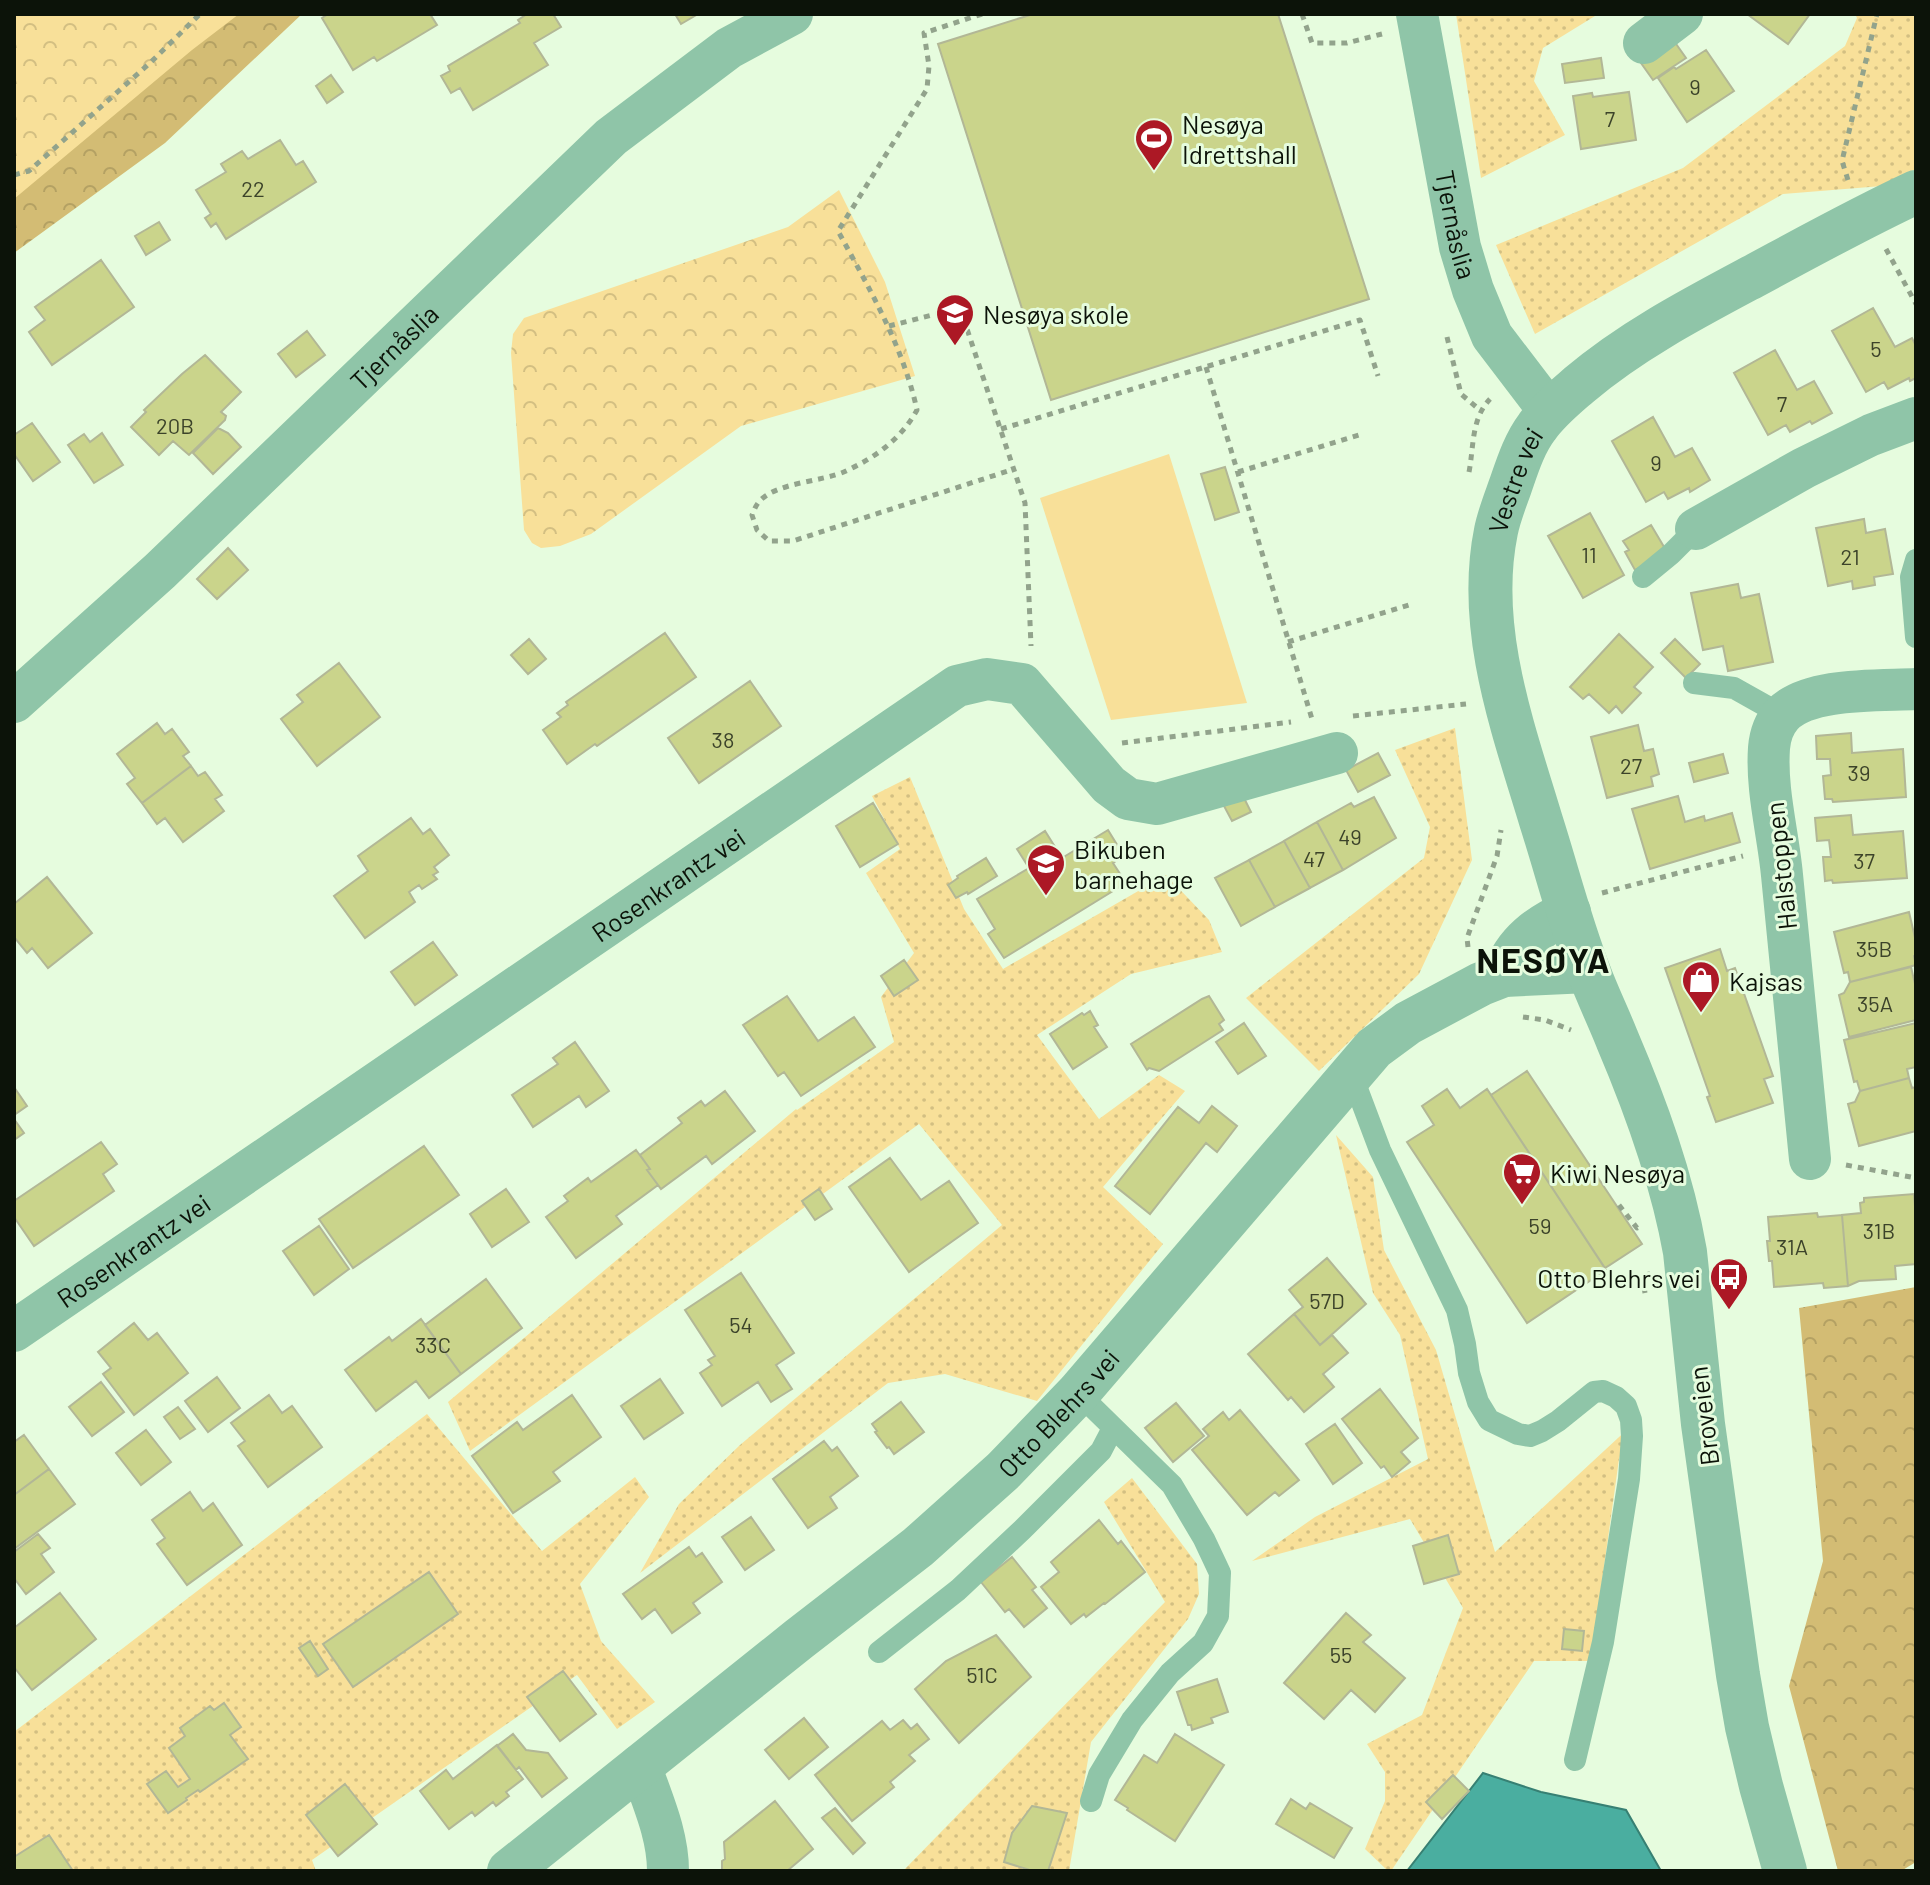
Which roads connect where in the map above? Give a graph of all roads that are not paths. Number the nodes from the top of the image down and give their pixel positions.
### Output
1 (792, 14) edge
2 (1682, 14) edge
3 (1402, 23) edge
4 (1644, 43) dead end
5 (1916, 192) edge
6 (1550, 412) junction
7 (1916, 418) edge
8 (1696, 529) joint
9 (1916, 560) edge
10 (1643, 577) dead end
11 (1916, 637) edge
12 (1694, 683) dead end
13 (1916, 689) edge
14 (14, 702) edge
15 (1782, 715) junction
16 (1340, 735) road end
17 (1569, 912) junction
18 (1588, 971) junction
19 (1504, 975) junction
20 (1351, 1073) junction
21 (1810, 1159) road end
22 (14, 1331) edge
23 (1078, 1393) junction
24 (1113, 1428) junction
25 (879, 1652) dead end
26 (1575, 1760) dead end
27 (640, 1765) junction
28 (1091, 1801) dead end
29 (509, 1871) edge
30 (668, 1871) edge
31 (1785, 1871) edge

1 - 14 street, Tjernåslia
2 - 4 street
3 - 6 street, Tjernåslia
5 - 6 street, Vestre vei
6 - 17 street, Vestre vei
7 - 8 street
8 - 10 lane
9 - 11 lane
12 - 15 lane
13 - 15 street
15 - 21 street, Halstoppen
16 - 22 street, Rosenkrantz vei
17 - 18 street, Vestre vei
17 - 19 street
18 - 19 street, Otto Blehrs vei
18 - 31 street, Broveien
19 - 20 street, Otto Blehrs vei
20 - 23 street, Otto Blehrs vei
20 - 26 lane
23 - 24 lane
23 - 27 street, Otto Blehrs vei
24 - 25 lane
24 - 28 lane
27 - 29 street, Otto Blehrs vei
27 - 30 street

